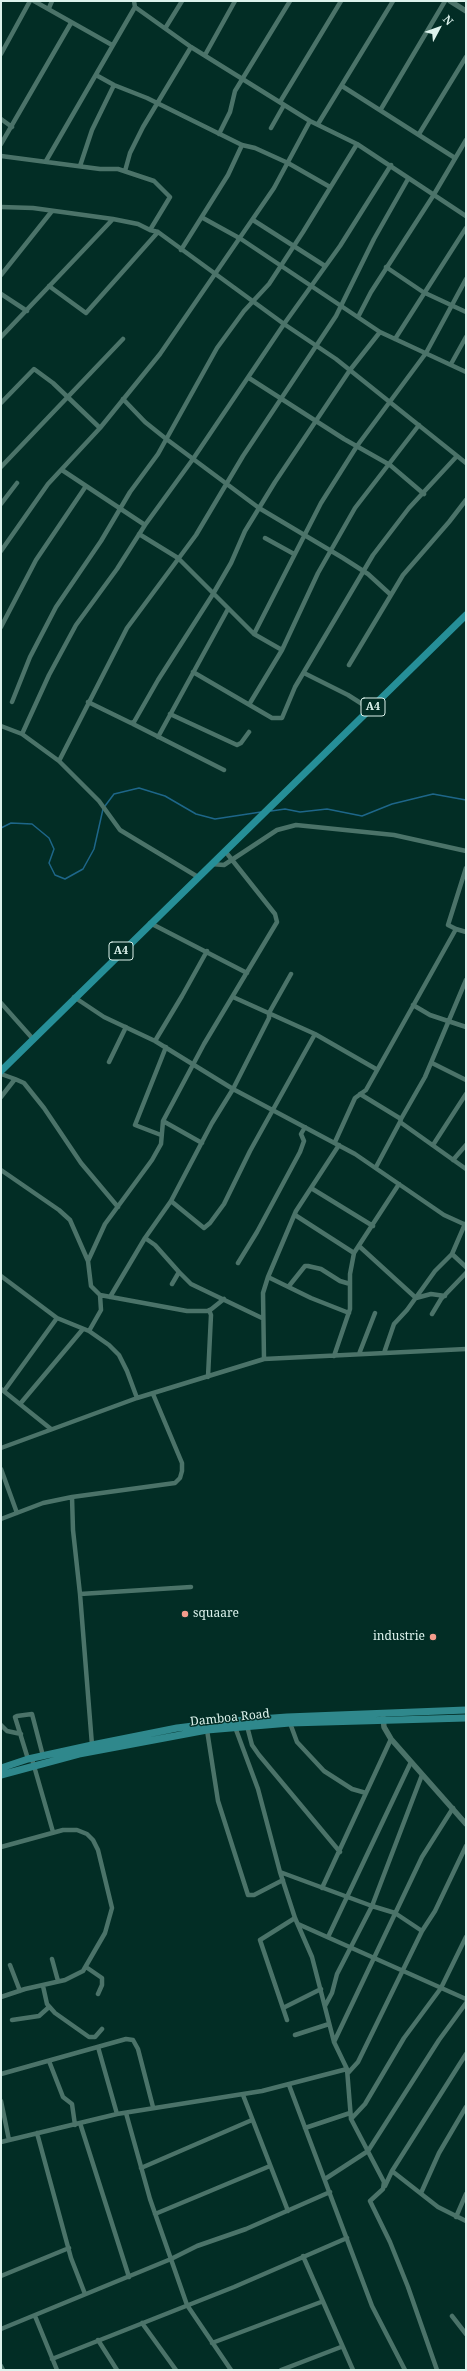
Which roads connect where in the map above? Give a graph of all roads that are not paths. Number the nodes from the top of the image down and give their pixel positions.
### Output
1 (30, 1) edge
2 (34, 1) edge
3 (52, 1) edge
4 (134, 1) edge
5 (182, 1) edge
6 (235, 1) edge
7 (290, 1) edge
8 (341, 1) edge
9 (393, 1) edge
10 (445, 1) edge
11 (450, 1) edge
12 (135, 6) junction
13 (49, 8) junction
14 (466, 11) edge
15 (71, 23) junction
16 (166, 27) junction
17 (112, 45) junction
18 (192, 47) junction
19 (1, 54) edge
20 (205, 55) junction
21 (466, 57) edge
22 (96, 75) junction
23 (243, 79) junction
24 (114, 85) junction
25 (342, 86) junction
26 (156, 103) junction
27 (282, 104) junction
28 (381, 109) junction
29 (1, 119) edge
30 (310, 121) junction
31 (318, 124) junction
32 (12, 127) junction
33 (271, 128) dead end
34 (219, 134) junction
35 (419, 134) junction
36 (466, 140) edge
37 (1, 144) edge
38 (357, 144) junction
39 (242, 145) junction
40 (1, 156) edge
41 (455, 158) junction
42 (46, 161) junction
43 (288, 163) junction
44 (80, 166) junction
45 (391, 166) junction
46 (125, 171) junction
47 (408, 179) junction
48 (330, 187) junction
49 (433, 196) junction
50 (1, 207) edge
51 (52, 211) junction
52 (466, 216) edge
53 (203, 218) junction
54 (113, 219) junction
55 (253, 220) junction
56 (466, 228) edge
57 (150, 230) junction
58 (158, 232) junction
59 (241, 239) junction
60 (294, 246) junction
61 (181, 250) junction
62 (280, 265) junction
63 (325, 266) junction
64 (386, 267) junction
65 (1, 274) edge
66 (215, 274) junction
67 (466, 279) edge
68 (49, 286) junction
69 (313, 286) junction
70 (423, 292) junction
71 (1, 294) edge
72 (254, 302) junction
73 (452, 305) junction
74 (341, 307) junction
75 (27, 311) junction
76 (466, 312) edge
77 (358, 317) junction
78 (284, 324) junction
79 (380, 332) junction
80 (1, 337) edge
81 (466, 337) edge
82 (123, 338) dead end
83 (395, 339) junction
84 (316, 345) junction
85 (426, 353) junction
86 (451, 364) junction
87 (350, 370) junction
88 (466, 372) edge
89 (249, 378) junction
90 (280, 397) junction
91 (69, 398) junction
92 (123, 398) junction
93 (390, 401) junction
94 (1, 403) edge
95 (316, 421) junction
96 (419, 425) junction
97 (100, 428) junction
98 (165, 438) junction
99 (357, 446) junction
100 (457, 456) junction
101 (193, 459) junction
102 (466, 463) edge
103 (390, 465) junction
104 (1, 467) edge
105 (62, 470) junction
106 (17, 483) dead end
107 (226, 483) junction
108 (86, 486) junction
109 (424, 494) junction
110 (466, 500) edge
111 (1, 504) edge
112 (259, 508) junction
113 (122, 509) junction
114 (145, 525) junction
115 (139, 534) junction
116 (304, 535) junction
117 (265, 538) dead end
118 (1, 551) edge
119 (330, 551) junction
120 (294, 554) junction
121 (178, 558) junction
122 (363, 571) junction
123 (213, 594) junction
124 (391, 595) junction
125 (228, 609) junction
126 (466, 615) edge
127 (1, 627) edge
128 (254, 634) junction
129 (282, 650) junction
130 (349, 665) dead end
131 (193, 672) junction
132 (304, 673) junction
133 (12, 702) dead end
134 (88, 702) junction
135 (250, 703) junction
136 (370, 710) junction
137 (170, 714) junction
138 (132, 724) junction
139 (1, 726) edge
140 (249, 732) dead end
141 (22, 734) junction
142 (158, 737) junction
143 (59, 761) junction
144 (224, 770) dead end
145 (225, 851) junction
146 (466, 851) edge
147 (232, 860) junction
148 (211, 864) junction
149 (466, 868) edge
150 (198, 877) junction
151 (150, 923) junction
152 (456, 929) junction
153 (466, 932) edge
154 (207, 951) junction
155 (247, 973) junction
156 (291, 974) dead end
157 (466, 980) edge
158 (74, 997) junction
159 (233, 997) junction
160 (1, 1003) edge
161 (413, 1005) junction
162 (270, 1013) junction
163 (449, 1021) junction
164 (126, 1027) junction
165 (466, 1027) edge
166 (316, 1034) junction
167 (33, 1039) junction
168 (155, 1041) junction
169 (166, 1047) junction
170 (109, 1062) dead end
171 (432, 1063) junction
172 (194, 1064) junction
173 (376, 1069) junction
174 (1, 1070) edge
175 (15, 1079) junction
176 (466, 1080) edge
177 (233, 1089) junction
178 (360, 1094) junction
179 (466, 1094) edge
180 (1, 1097) edge
181 (274, 1111) junction
182 (163, 1121) junction
183 (401, 1121) junction
184 (305, 1127) junction
185 (161, 1136) junction
186 (334, 1142) junction
187 (202, 1143) junction
188 (433, 1145) junction
189 (466, 1145) edge
190 (339, 1146) junction
191 (453, 1160) junction
192 (376, 1167) junction
193 (466, 1169) edge
194 (1, 1170) edge
195 (399, 1184) junction
196 (311, 1188) junction
197 (171, 1201) junction
198 (118, 1207) junction
199 (294, 1215) junction
200 (466, 1224) edge
201 (373, 1226) junction
202 (145, 1238) junction
203 (359, 1246) junction
204 (354, 1253) junction
205 (452, 1254) junction
206 (88, 1261) junction
207 (238, 1263) dead end
208 (466, 1267) edge
209 (179, 1272) junction
210 (466, 1273) edge
211 (1, 1276) edge
212 (268, 1277) junction
213 (172, 1284) dead end
214 (350, 1284) junction
215 (289, 1286) junction
216 (100, 1295) junction
217 (445, 1296) junction
218 (110, 1298) junction
219 (416, 1298) junction
220 (224, 1299) junction
221 (209, 1310) junction
222 (349, 1313) junction
223 (375, 1313) dead end
224 (432, 1314) dead end
225 (57, 1318) junction
226 (262, 1318) junction
227 (83, 1329) junction
228 (89, 1331) junction
229 (466, 1349) edge
230 (384, 1353) junction
231 (359, 1354) junction
232 (334, 1356) junction
233 (264, 1359) junction
234 (208, 1377) junction
235 (2, 1390) edge
236 (153, 1394) junction
237 (137, 1398) junction
238 (20, 1404) junction
239 (51, 1429) junction
240 (1, 1448) edge
241 (1, 1469) edge
242 (72, 1497) junction
243 (17, 1513) junction
244 (1, 1519) edge
245 (191, 1586) dead end
246 (80, 1594) junction
247 (466, 1710) edge
248 (444, 1715) junction
249 (383, 1717) junction
250 (466, 1718) edge
251 (290, 1723) junction
252 (1, 1725) edge
253 (247, 1726) junction
254 (235, 1727) junction
255 (207, 1730) junction
256 (21, 1734) junction
257 (391, 1740) junction
258 (92, 1745) junction
259 (44, 1756) junction
260 (31, 1761) junction
261 (412, 1762) junction
262 (1, 1768) edge
263 (1, 1775) edge
264 (422, 1775) junction
265 (366, 1793) junction
266 (453, 1808) junction
267 (466, 1824) edge
268 (53, 1832) junction
269 (466, 1846) edge
270 (1, 1847) edge
271 (340, 1852) junction
272 (280, 1872) junction
273 (283, 1880) junction
274 (322, 1888) junction
275 (348, 1896) junction
276 (372, 1906) junction
277 (395, 1913) junction
278 (295, 1918) junction
279 (298, 1924) junction
280 (422, 1931) junction
281 (328, 1937) junction
282 (466, 1937) edge
283 (350, 1947) junction
284 (52, 1959) dead end
285 (374, 1959) junction
286 (10, 1965) dead end
287 (86, 1967) junction
288 (401, 1970) junction
289 (58, 1981) junction
290 (43, 1986) junction
291 (441, 1988) junction
292 (321, 1989) junction
293 (20, 1991) junction
294 (98, 1994) dead end
295 (1, 1997) edge
296 (466, 1999) edge
297 (466, 2003) edge
298 (325, 2006) junction
299 (49, 2007) junction
300 (283, 2008) junction
301 (12, 2020) dead end
302 (287, 2020) dead end
303 (329, 2024) junction
304 (102, 2029) dead end
305 (295, 2035) dead end
306 (334, 2042) junction
307 (98, 2046) junction
308 (466, 2054) edge
309 (49, 2061) junction
310 (347, 2071) junction
311 (1, 2074) edge
312 (289, 2085) junction
313 (242, 2095) junction
314 (1, 2101) edge
315 (466, 2106) edge
316 (153, 2108) junction
317 (126, 2113) junction
318 (350, 2113) junction
319 (117, 2114) junction
320 (351, 2119) junction
321 (252, 2120) junction
322 (77, 2124) junction
323 (305, 2128) junction
324 (37, 2133) junction
325 (9, 2140) junction
326 (1, 2142) edge
327 (368, 2151) junction
328 (270, 2166) junction
329 (141, 2168) junction
330 (392, 2171) junction
331 (325, 2179) junction
332 (385, 2186) junction
333 (330, 2192) junction
334 (421, 2193) junction
335 (466, 2194) edge
336 (288, 2211) junction
337 (155, 2214) junction
338 (456, 2217) junction
339 (466, 2221) edge
340 (347, 2238) junction
341 (69, 2248) junction
342 (303, 2256) junction
343 (171, 2260) junction
344 (1, 2276) edge
345 (129, 2277) junction
346 (85, 2294) junction
347 (322, 2302) junction
348 (187, 2305) junction
349 (35, 2316) junction
350 (452, 2316) dead end
351 (142, 2323) junction
352 (1, 2329) edge
353 (466, 2334) edge
354 (98, 2340) junction
355 (212, 2343) junction
356 (341, 2347) junction
357 (52, 2359) junction
358 (1, 2366) edge
359 (3, 2370) edge
360 (57, 2370) edge
361 (117, 2370) edge
362 (176, 2370) edge
363 (231, 2370) edge
364 (281, 2370) edge
365 (353, 2370) edge
366 (404, 2370) edge
367 (437, 2370) edge

1 - 19 street
2 - 13 street
3 - 13 street
4 - 12 street
5 - 16 street
6 - 20 street
7 - 23 street
8 - 27 street
9 - 25 street
10 - 28 street
11 - 14 street
12 - 16 street
12 - 17 street
13 - 15 street
15 - 17 street
15 - 32 street
16 - 18 street
17 - 22 street
18 - 20 street
18 - 26 street
20 - 23 street
21 - 35 street
22 - 24 street
22 - 42 street
23 - 27 street
23 - 34 street
24 - 26 street
24 - 44 street
25 - 28 street
25 - 31 street
26 - 34 street
26 - 46 street
27 - 30 street
27 - 33 street
28 - 35 street
29 - 32 street
30 - 31 street
30 - 43 street
31 - 38 street
32 - 37 street
34 - 39 street
35 - 41 street
36 - 41 street
38 - 45 street
38 - 48 street
39 - 43 street
39 - 53 street
40 - 42 street
41 - 49 street
42 - 44 street
43 - 48 street
43 - 55 street
44 - 46 street
45 - 47 street
45 - 63 street
46 - 57 street
47 - 49 street
47 - 74 street
48 - 60 street
49 - 52 street
49 - 64 street
50 - 51 street
51 - 54 street
51 - 65 street
53 - 59 street
53 - 61 street
54 - 57 street
54 - 68 street
55 - 59 street
55 - 60 street
56 - 70 street
57 - 58 street
58 - 61 street
58 - 68 street
59 - 62 street
59 - 66 street
60 - 62 street
60 - 63 street
61 - 66 street
62 - 69 street
62 - 72 street
63 - 69 street
64 - 70 street
64 - 77 street
66 - 72 street
66 - 92 street
67 - 73 street
68 - 75 street
69 - 74 street
69 - 78 street
70 - 73 street
70 - 83 street
71 - 75 street
72 - 78 street
72 - 98 street
73 - 76 street
73 - 85 street
74 - 77 street
74 - 84 street
75 - 80 street
77 - 79 street
78 - 84 street
78 - 89 street
79 - 83 street
79 - 87 street
81 - 86 street
82 - 91 street
83 - 85 street
84 - 87 street
84 - 90 street
85 - 86 street
85 - 93 street
86 - 88 street
87 - 93 street
87 - 95 street
89 - 90 street
89 - 101 street
90 - 95 street
90 - 107 street
91 - 94 street
91 - 97 street
91 - 104 street
92 - 97 street
92 - 98 street
93 - 96 street
93 - 99 street
95 - 99 street
95 - 112 street
96 - 100 street
96 - 103 street
97 - 105 street
98 - 101 street
98 - 113 street
99 - 103 street
99 - 116 street
100 - 102 street
100 - 109 street
101 - 107 street
101 - 114 street
103 - 109 street
103 - 119 street
105 - 108 street
105 - 118 street
106 - 111 street
107 - 112 street
107 - 121 street
108 - 113 street
108 - 127 street
109 - 122 street
110 - 124 street
112 - 116 street
112 - 123 street
113 - 114 street
113 - 133 street
114 - 115 street
115 - 121 street
115 - 141 street
116 - 119 street
116 - 120 street
117 - 120 street
119 - 122 street
119 - 129 street
120 - 128 street
121 - 123 street
121 - 134 street
122 - 124 street
122 - 132 street
123 - 125 street
123 - 138 street
124 - 130 street
125 - 128 street
125 - 131 street
126 - 136 highway, A4
128 - 129 street
129 - 135 street
131 - 135 street
131 - 137 street
132 - 135 street
132 - 136 street
134 - 138 street
134 - 143 street
136 - 145 highway, A4
137 - 140 street
137 - 142 street
138 - 142 street
139 - 141 street
141 - 143 street
142 - 144 street
143 - 150 street
145 - 147 street
145 - 148 highway, A4
146 - 147 street
147 - 148 street
147 - 155 street
148 - 150 highway, A4
149 - 152 street
150 - 151 highway, A4
151 - 154 street
151 - 158 highway, A4
152 - 153 street
152 - 161 street
154 - 155 street
154 - 168 street
155 - 159 street
156 - 162 street
157 - 163 street
158 - 164 street
158 - 167 highway, A4
159 - 162 street
159 - 172 street
160 - 167 street
161 - 163 street
161 - 173 street
162 - 166 street
162 - 177 street
163 - 165 street
163 - 171 street
164 - 168 street
164 - 170 street
166 - 173 street
166 - 181 street
167 - 174 highway, A4
168 - 169 street
169 - 172 street
169 - 185 street
171 - 176 street
171 - 183 street
172 - 177 street
172 - 182 street
173 - 178 street
174 - 175 street
175 - 180 street
175 - 198 street
177 - 181 street
177 - 187 street
178 - 183 street
178 - 186 street
179 - 188 street
181 - 184 street
181 - 197 street
182 - 185 street
182 - 187 street
183 - 188 street
183 - 192 street
184 - 186 street
184 - 207 street
185 - 198 street
186 - 190 street
187 - 197 street
188 - 191 street
189 - 191 street
190 - 192 street
190 - 196 street
191 - 193 street
192 - 195 street
194 - 206 street
195 - 200 street
195 - 201 street
196 - 199 street
196 - 201 street
197 - 202 street
198 - 206 street
199 - 204 street
199 - 212 street
200 - 205 street
201 - 203 street
202 - 209 street
202 - 218 street
203 - 204 street
203 - 219 street
204 - 214 street
205 - 208 street
205 - 219 street
206 - 216 street
209 - 213 street
209 - 220 street
210 - 217 street
211 - 225 street
212 - 215 street
212 - 226 street
214 - 215 street
214 - 222 street
215 - 222 street
216 - 218 street
216 - 228 street
217 - 219 street
217 - 224 street
218 - 221 street
219 - 230 street
220 - 221 street
220 - 226 street
221 - 234 street
222 - 232 street
223 - 231 street
225 - 227 street
225 - 235 street
226 - 233 street
227 - 228 street
227 - 238 street
228 - 237 street
229 - 230 street
230 - 231 street
231 - 232 street
232 - 233 street
233 - 234 street
234 - 236 street
235 - 238 street
236 - 237 street
236 - 242 street
237 - 239 street
238 - 239 street
239 - 240 street
241 - 243 street
242 - 243 street
242 - 246 street
243 - 244 street
245 - 246 street
246 - 258 street
247 - 248 main road, Damboa Road
248 - 249 main road, Damboa Road
248 - 250 main road, Damboa Road
249 - 251 main road, Damboa Road
249 - 257 street
249 - 258 main road, Damboa Road
251 - 253 main road, Damboa Road
251 - 265 street
252 - 256 street
253 - 254 main road, Damboa Road
253 - 271 street
254 - 255 main road, Damboa Road
254 - 272 street
255 - 260 main road, Damboa Road
255 - 273 street
256 - 259 street
256 - 260 street
257 - 261 street
257 - 265 street
258 - 259 main road, Damboa Road
259 - 260 main road, Damboa Road
260 - 262 main road, Damboa Road
260 - 263 main road, Damboa Road
260 - 268 street
261 - 264 street
261 - 275 street
264 - 266 street
264 - 276 street
265 - 271 street
266 - 267 street
266 - 277 street
268 - 270 street
268 - 287 street
269 - 280 street
271 - 274 street
272 - 273 street
272 - 274 street
273 - 278 street
274 - 275 street
275 - 276 street
275 - 281 street
276 - 277 street
276 - 283 street
277 - 280 street
277 - 285 street
278 - 279 street
278 - 300 street
279 - 281 street
279 - 292 street
280 - 288 street
281 - 283 street
282 - 291 street
283 - 285 street
283 - 298 street
284 - 289 street
285 - 288 street
285 - 306 street
286 - 293 street
287 - 289 street
287 - 294 street
288 - 291 street
288 - 310 street
289 - 290 street
290 - 293 street
290 - 299 street
291 - 296 street
291 - 320 street
292 - 298 street
292 - 300 street
293 - 295 street
297 - 327 street
298 - 303 street
299 - 301 street
299 - 304 street
300 - 302 street
303 - 305 street
303 - 306 street
306 - 310 street
307 - 309 street
307 - 316 street
307 - 319 street
308 - 330 street
309 - 311 street
309 - 322 street
310 - 312 street
310 - 318 street
312 - 313 street
312 - 323 street
313 - 316 street
313 - 321 street
314 - 325 street
315 - 334 street
316 - 317 street
317 - 319 street
317 - 329 street
318 - 320 street
318 - 323 street
319 - 322 street
320 - 327 street
321 - 328 street
321 - 329 street
322 - 324 street
322 - 345 street
323 - 331 street
324 - 325 street
324 - 341 street
325 - 326 street
327 - 331 street
327 - 332 street
328 - 336 street
328 - 337 street
329 - 337 street
330 - 332 street
330 - 334 street
331 - 333 street
332 - 367 street
333 - 336 street
333 - 340 street
334 - 338 street
335 - 338 street
336 - 343 street
337 - 343 street
338 - 339 street
340 - 342 street
340 - 366 street
341 - 344 street
341 - 346 street
342 - 347 street
342 - 348 street
343 - 345 street
343 - 348 street
345 - 346 street
346 - 349 street
347 - 355 street
347 - 356 street
348 - 351 street
348 - 355 street
349 - 352 street
349 - 357 street
350 - 353 street
351 - 354 street
351 - 362 street
354 - 357 street
354 - 361 street
355 - 363 street
356 - 364 street
356 - 365 street
357 - 360 street
358 - 359 street

